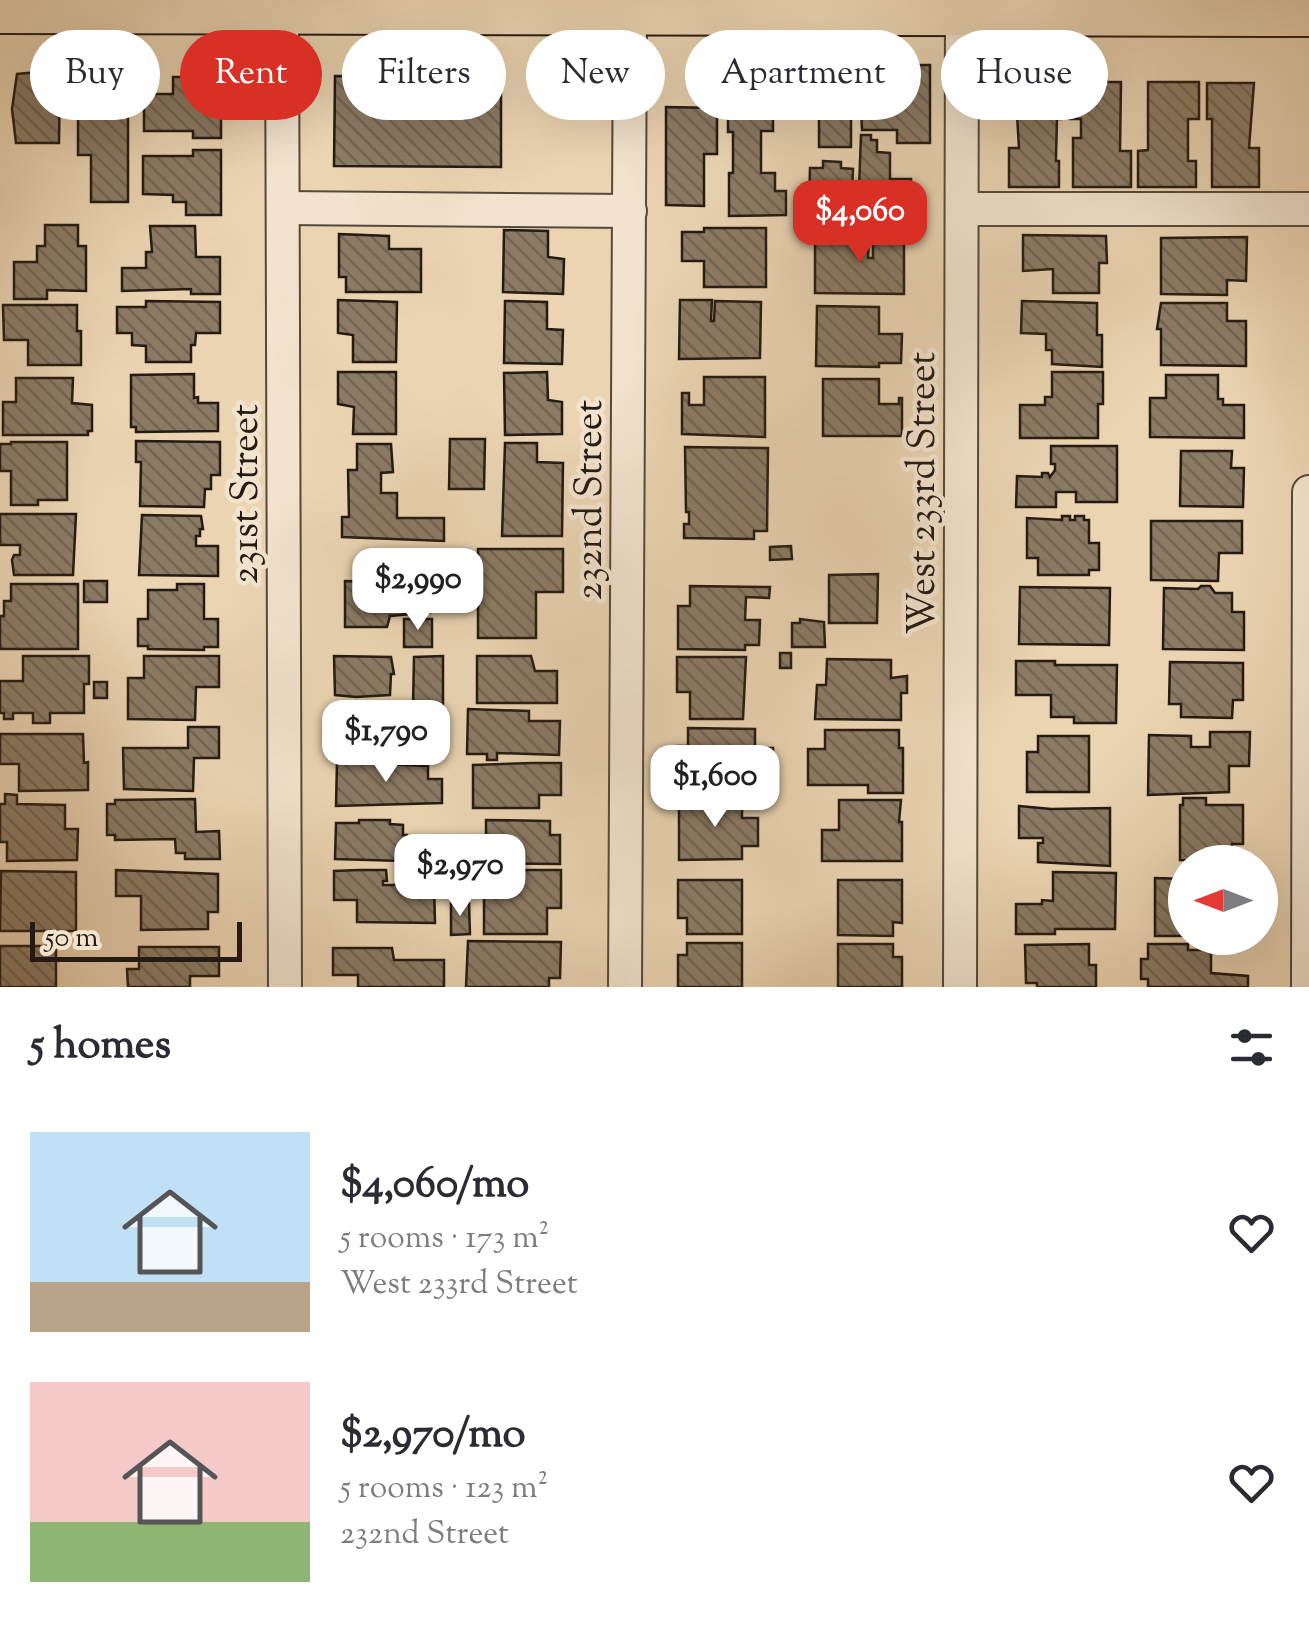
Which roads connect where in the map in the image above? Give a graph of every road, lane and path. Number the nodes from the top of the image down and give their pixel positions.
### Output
1 (282, 6) edge
2 (962, 7) edge
3 (1285, 10) edge
4 (0, 12) edge
5 (630, 14) junction
6 (282, 208) junction
7 (962, 209) junction
8 (1309, 209) edge
9 (630, 211) junction
10 (1309, 492) edge
11 (285, 987) edge
12 (625, 987) edge
13 (960, 987) edge
14 (1308, 987) edge

1 - 4 main road
1 - 5 main road
1 - 6 street, 231st Street
2 - 3 main road
2 - 5 main road
2 - 7 street, West 233rd Street
5 - 9 street, 232nd Street
6 - 9 street
6 - 11 street, 231st Street
7 - 8 street
7 - 13 street, West 233rd Street
9 - 12 street, 232nd Street
10 - 14 street

